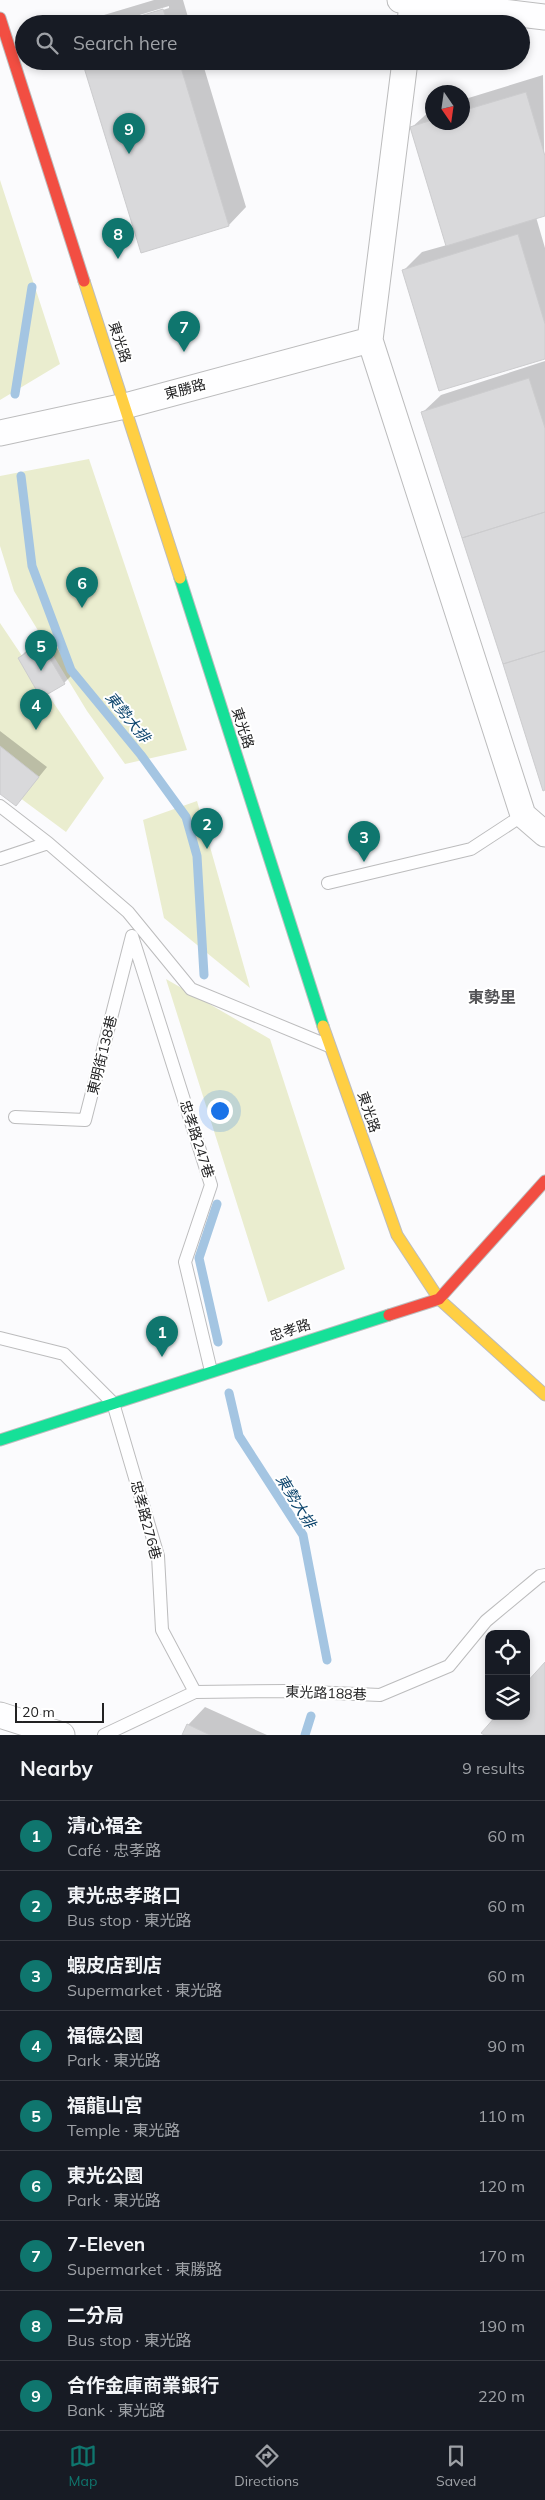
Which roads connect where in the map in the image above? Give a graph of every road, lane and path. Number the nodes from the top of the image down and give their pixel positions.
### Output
1 (407, 8) edge
2 (544, 12) edge
3 (0, 18) edge
4 (15, 65) edge
5 (17, 70) edge
6 (404, 70) edge
7 (370, 340) junction
8 (125, 406) junction
9 (0, 433) edge
10 (0, 806) edge
11 (523, 815) junction
12 (545, 834) edge
13 (48, 843) junction
14 (0, 859) edge
15 (328, 883) dead end
16 (136, 922) junction
17 (132, 936) junction
18 (330, 1046) junction
19 (15, 1117) dead end
20 (545, 1181) edge
21 (439, 1299) junction
22 (0, 1338) edge
23 (211, 1371) junction
24 (545, 1395) edge
25 (113, 1403) junction
26 (0, 1440) edge
27 (545, 1574) edge
28 (195, 1692) junction
29 (0, 1715) edge
30 (62, 1735) edge
31 (104, 1735) edge

1 - 2 street
3 - 4 street, 東光路
5 - 8 street, 東光路
6 - 7 street
7 - 8 street, 東勝路
7 - 11 street
8 - 9 street, 東勝路
8 - 18 street, 東光路
10 - 13 lane
11 - 12 street
11 - 15 lane
13 - 14 lane
13 - 16 lane
16 - 17 lane, 東明街138巷
16 - 18 lane
17 - 19 lane, 東明街138巷
17 - 23 lane, 忠孝路247巷
18 - 21 street, 東光路
20 - 21 street
21 - 23 street, 忠孝路
21 - 24 street, 東光路
22 - 25 lane
23 - 25 street, 忠孝路
25 - 26 street, 忠孝路
25 - 28 lane, 忠孝路276巷
27 - 28 lane, 東光路188巷
28 - 31 lane, 東光路188巷
29 - 30 street

